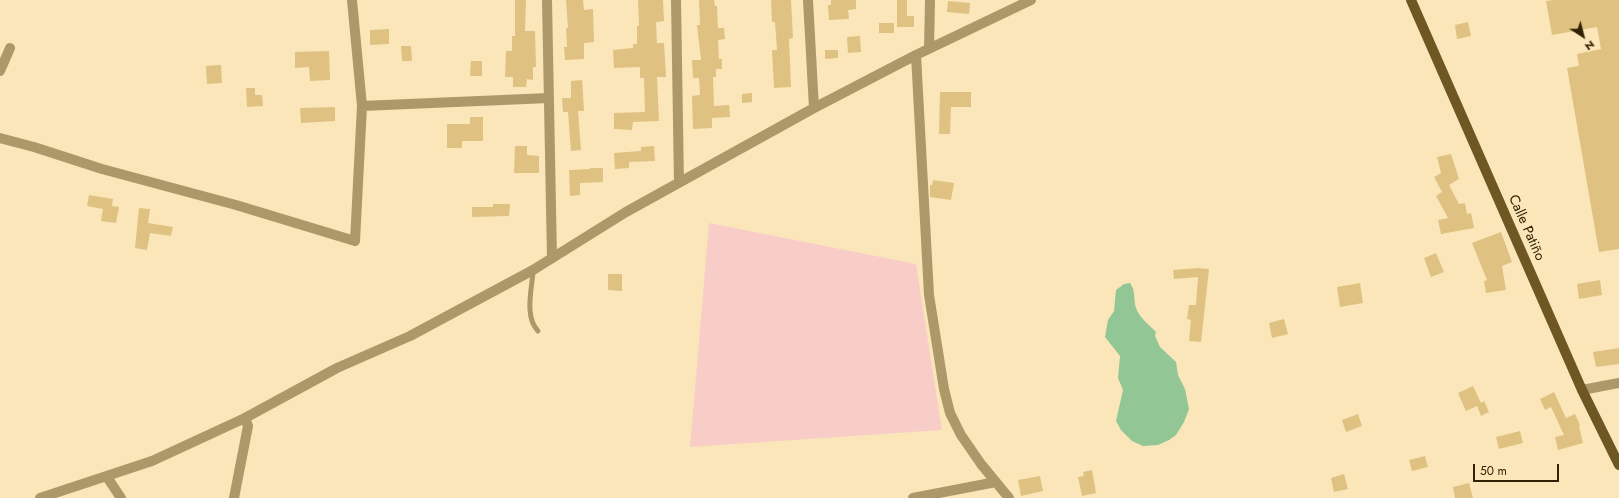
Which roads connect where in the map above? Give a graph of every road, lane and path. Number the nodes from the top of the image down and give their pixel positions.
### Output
1 (352, 0) edge
2 (547, 0) edge
3 (676, 0) edge
4 (808, 0) edge
5 (930, 0) edge
6 (1031, 0) edge
7 (1411, 0) edge
8 (10, 48) dead end
9 (929, 48) junction
10 (916, 55) junction
11 (0, 71) edge
12 (549, 98) junction
13 (362, 106) junction
14 (814, 108) junction
15 (0, 138) edge
16 (679, 183) junction
17 (552, 258) junction
18 (533, 270) junction
19 (538, 331) dead end
20 (1619, 383) edge
21 (1582, 390) junction
22 (245, 418) junction
23 (1619, 465) edge
24 (107, 477) junction
25 (996, 482) junction
26 (40, 498) edge
27 (121, 498) edge
28 (234, 498) edge
29 (913, 498) edge
30 (1009, 498) edge

1 - 13 street
2 - 12 street
3 - 16 street
4 - 14 street
5 - 9 street
6 - 9 street
7 - 21 main road, Calle Patiño
8 - 11 street
9 - 10 street
10 - 14 street
10 - 25 street
12 - 13 street
12 - 17 street
13 - 15 street
14 - 16 street
16 - 17 street
17 - 18 street
18 - 19 lane
18 - 22 street
20 - 21 street
21 - 23 main road, Calle Patiño
22 - 24 street
22 - 28 street
24 - 26 street
24 - 27 street
25 - 29 street
25 - 30 street

